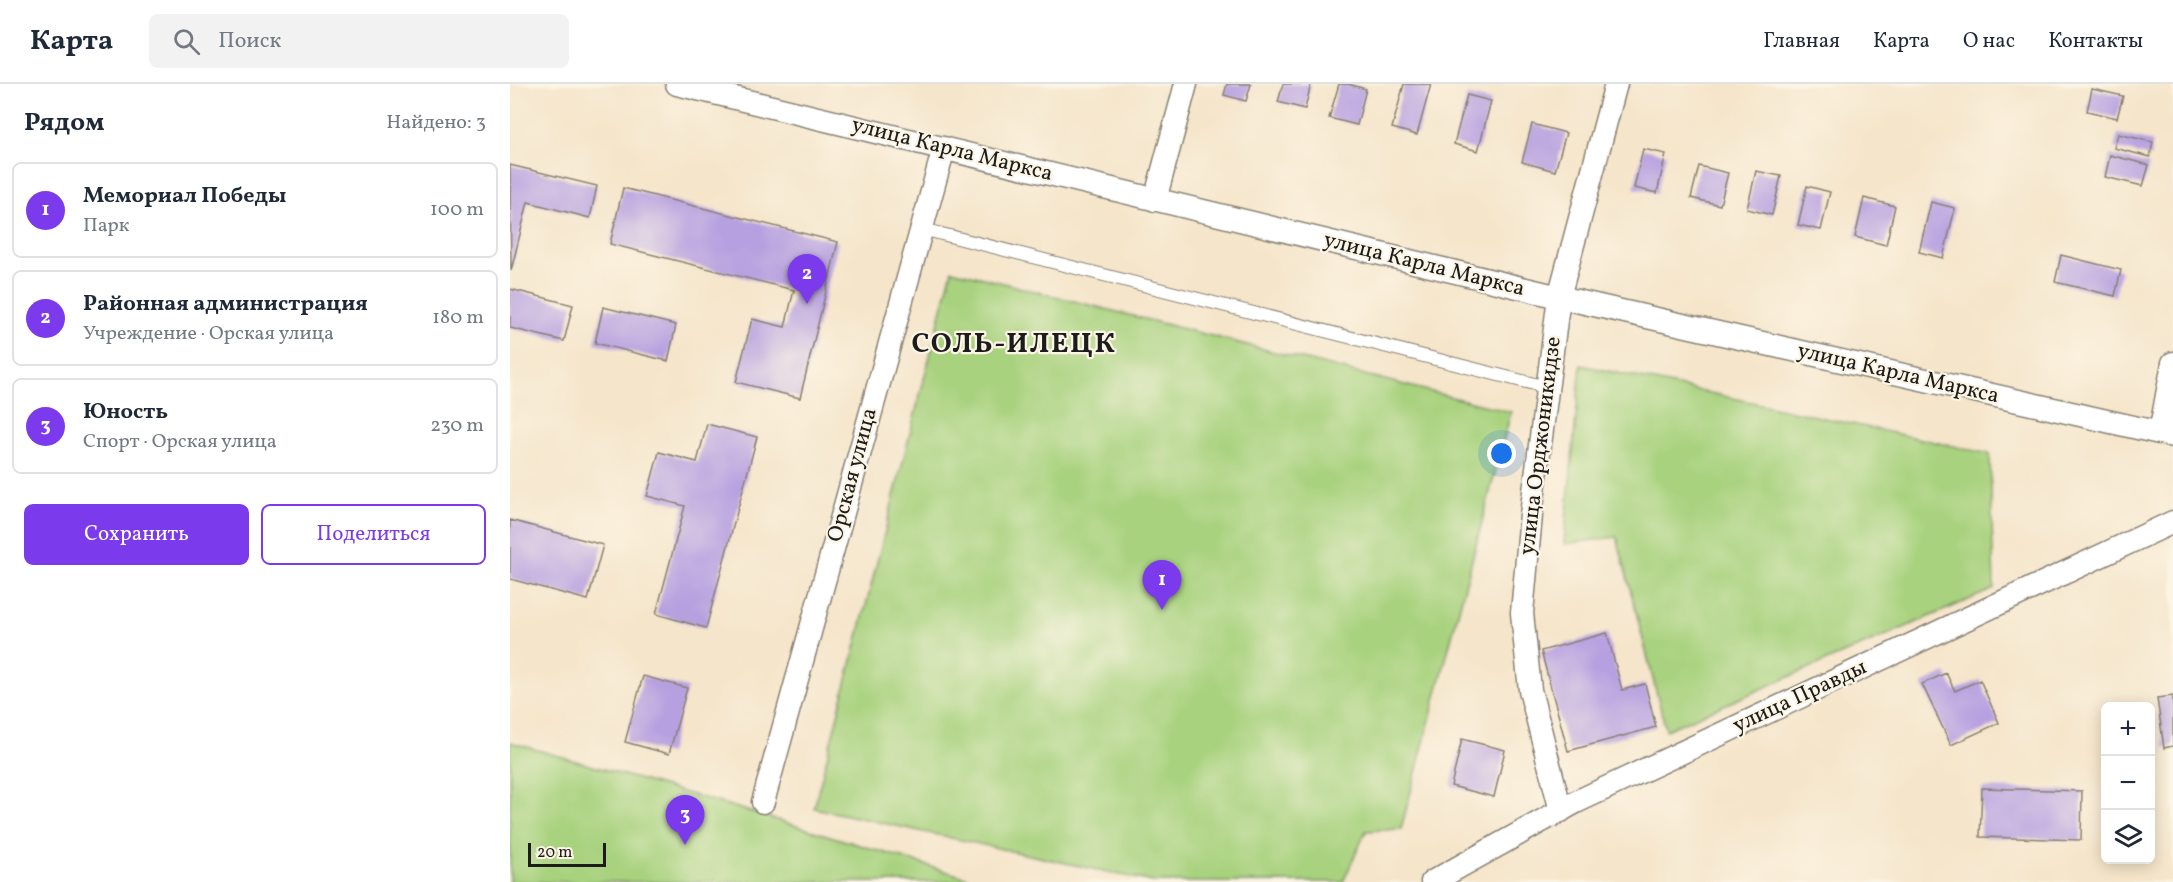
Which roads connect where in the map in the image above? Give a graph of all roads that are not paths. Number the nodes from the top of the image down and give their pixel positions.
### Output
1 (677, 84) edge
2 (1186, 84) edge
3 (1616, 84) edge
4 (756, 93) edge
5 (944, 148) junction
6 (1155, 200) junction
7 (922, 229) junction
8 (1559, 297) junction
9 (2173, 363) edge
10 (1546, 387) junction
11 (2167, 434) edge
12 (2173, 522) edge
13 (763, 802) dead end
14 (1562, 811) junction
15 (1432, 882) edge

1 - 4 street, улица Карла Маркса
2 - 6 street
3 - 8 street, улица Орджоникидзе
4 - 5 street, улица Карла Маркса
5 - 6 street, улица Карла Маркса
5 - 7 street, Орская улица
6 - 8 street, улица Карла Маркса
7 - 10 lane
7 - 13 street, Орская улица
8 - 10 street, улица Орджоникидзе
8 - 11 street, улица Карла Маркса
9 - 11 street
10 - 14 street, улица Орджоникидзе
12 - 14 street, улица Правды
14 - 15 street, улица Правды

